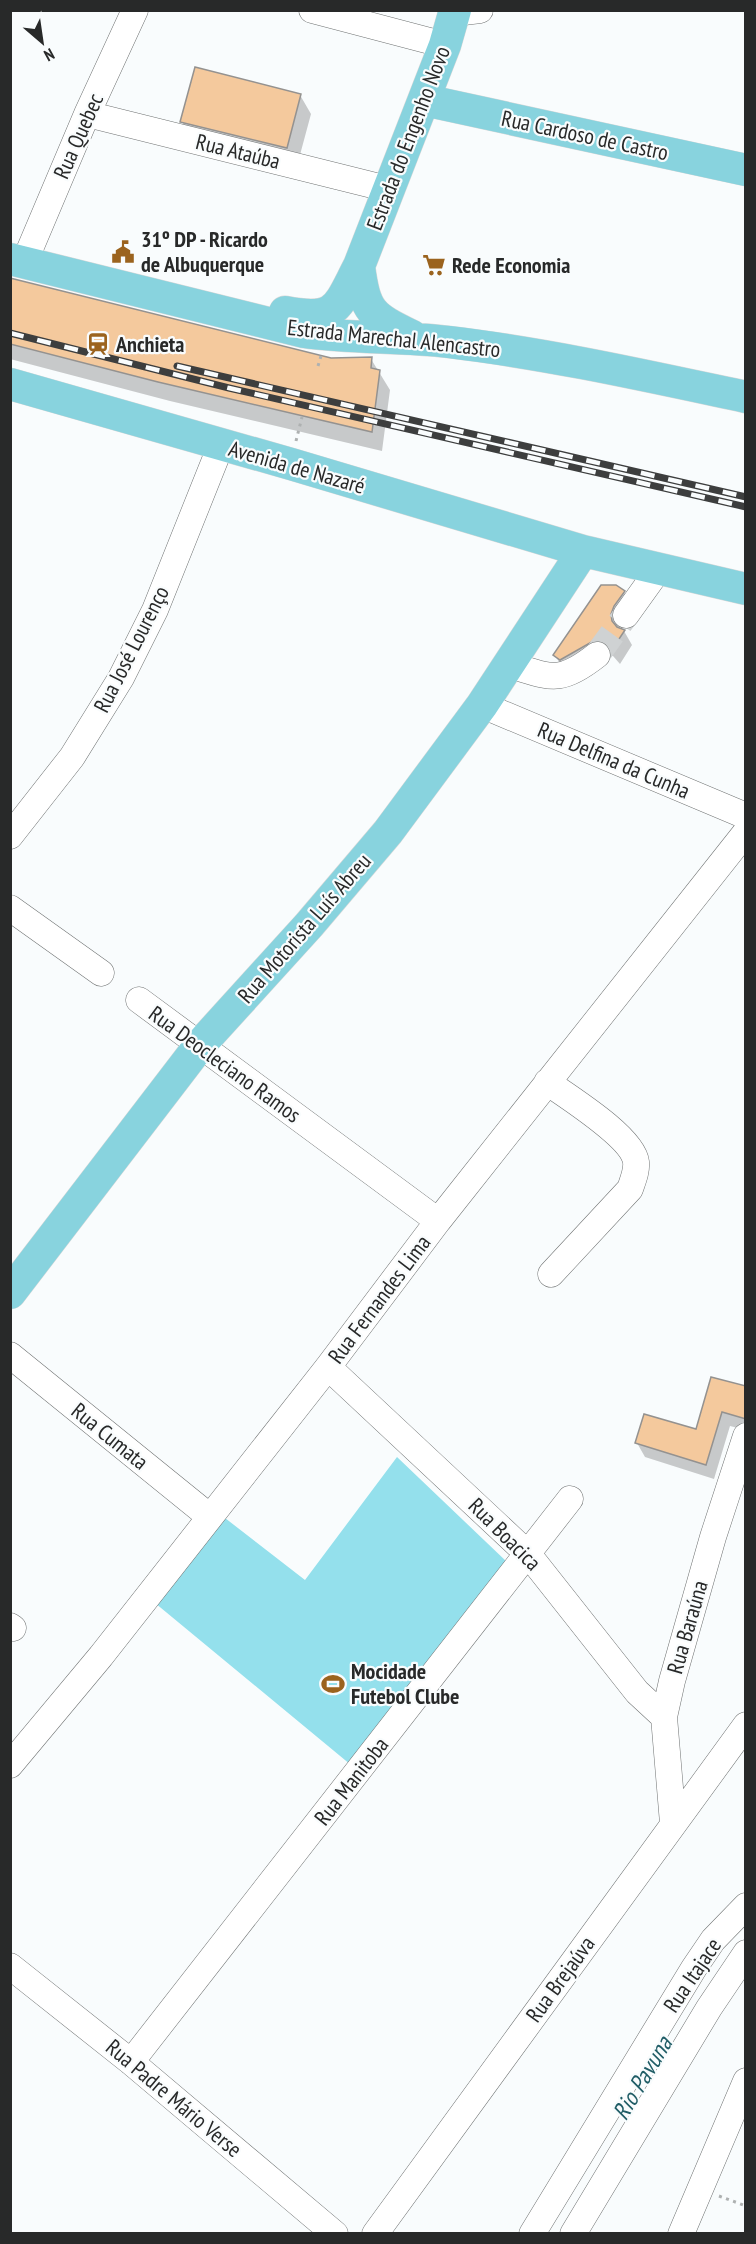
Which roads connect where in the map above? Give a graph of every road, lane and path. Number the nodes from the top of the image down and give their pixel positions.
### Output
1 (135, 10) edge
2 (312, 10) edge
3 (464, 11) edge
4 (445, 45) junction
5 (424, 100) junction
6 (87, 114) junction
7 (746, 170) edge
8 (388, 189) junction
9 (19, 254) edge
10 (359, 266) junction
11 (417, 338) junction
12 (10, 384) edge
13 (746, 397) edge
14 (302, 417) dead end
15 (221, 445) junction
16 (294, 452) dead end
17 (583, 551) junction
18 (659, 569) junction
19 (746, 589) edge
20 (626, 615) tunnel mouth
21 (597, 655) tunnel mouth
22 (509, 665) junction
23 (482, 705) junction
24 (746, 816) edge
25 (746, 832) edge
26 (10, 836) edge
27 (10, 908) edge
28 (101, 973) dead end
29 (139, 1000) dead end
30 (200, 1045) junction
31 (547, 1082) junction
32 (438, 1221) junction
33 (551, 1274) dead end
34 (10, 1293) edge
35 (10, 1355) edge
36 (328, 1367) junction
37 (746, 1436) edge
38 (570, 1499) dead end
39 (210, 1517) junction
40 (528, 1554) junction
41 (664, 1717) junction
42 (746, 1725) edge
43 (10, 1765) edge
44 (674, 1823) junction
45 (746, 1906) edge
46 (746, 1953) edge
47 (10, 1966) edge
48 (131, 2062) junction
49 (746, 2081) edge
50 (701, 2188) junction
51 (746, 2206) edge
52 (335, 2234) edge
53 (375, 2234) edge
54 (532, 2234) edge
55 (573, 2234) edge
56 (681, 2234) edge

1 - 6 street, Rua Quebec
2 - 4 street
3 - 4 main road, Estrada do Engenho Novo
4 - 5 main road, Estrada do Engenho Novo
5 - 7 main road, Rua Cardoso de Castro
5 - 8 main road, Estrada do Engenho Novo
6 - 8 street, Rua Ataúba
6 - 9 street, Rua Quebec
8 - 10 main road, Estrada do Engenho Novo
9 - 10 main road, Estrada Marechal Alencastro
9 - 11 main road, Estrada Marechal Alencastro
10 - 11 main road
11 - 13 main road, Estrada Marechal Alencastro
12 - 15 main road, Avenida de Nazaré
14 - 16 path
15 - 17 main road, Avenida de Nazaré
15 - 26 street, Rua José Lourenço
17 - 18 main road, Avenida de Nazaré
17 - 22 main road, Rua Motorista Luís Abreu
18 - 19 main road, Avenida de Nazaré
18 - 20 street
21 - 22 street
22 - 23 main road, Rua Motorista Luís Abreu
23 - 24 street, Rua Delfina da Cunha
23 - 30 main road, Rua Motorista Luís Abreu
25 - 31 street, Rua Fernandes Lima
27 - 28 street
29 - 30 street, Rua Deocleciano Ramos
30 - 32 street, Rua Deocleciano Ramos
30 - 34 main road, Rua Motorista Luís Abreu
31 - 32 street, Rua Fernandes Lima
31 - 33 street
32 - 36 street, Rua Fernandes Lima
35 - 39 street, Rua Cumata
36 - 39 street, Rua Fernandes Lima
36 - 40 street, Rua Boacica
37 - 41 street, Rua Baraúna
38 - 40 street, Rua Manitoba
39 - 43 street, Rua Fernandes Lima
40 - 41 street, Rua Boacica
40 - 48 street, Rua Manitoba
41 - 44 street, Rua Baraúna
42 - 44 street, Rua Brejaúva
44 - 53 street, Rua Brejaúva
45 - 54 street, Rua Itajace
46 - 55 street, Rua Itajace
47 - 48 street, Rua Padre Mário Verse
48 - 52 street, Rua Padre Mário Verse
49 - 50 street
50 - 51 path
50 - 56 street

